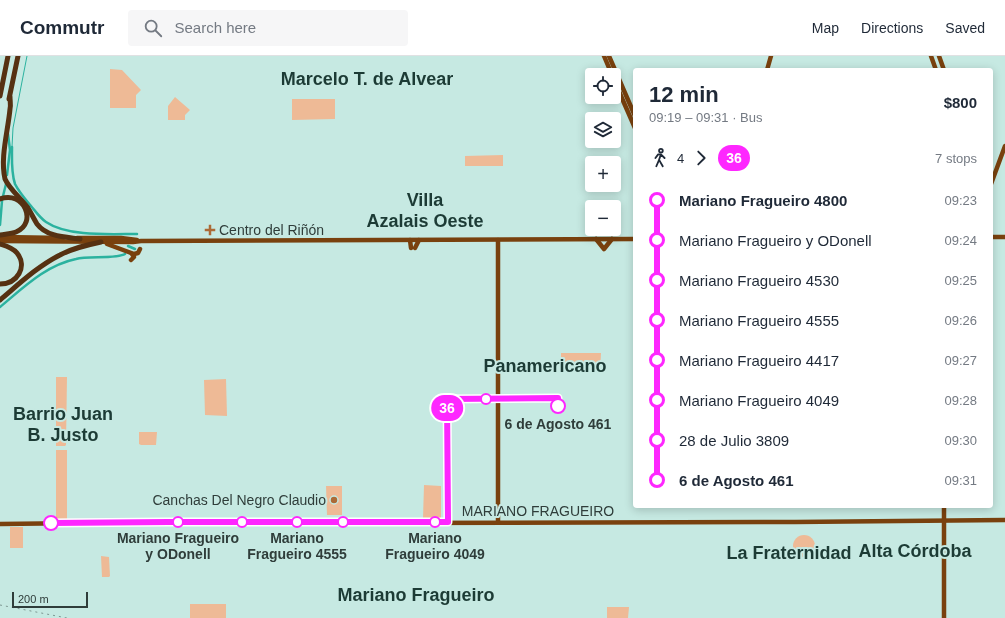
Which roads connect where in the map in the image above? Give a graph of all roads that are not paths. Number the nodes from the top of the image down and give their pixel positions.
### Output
1 (8, 56) edge
2 (18, 56) edge
3 (604, 56) edge
4 (609, 56) edge
5 (771, 56) edge
6 (931, 56) edge
7 (939, 56) edge
8 (609, 68) edge
9 (768, 68) edge
10 (935, 68) edge
11 (943, 68) edge
12 (3, 79) junction
13 (0, 88) edge
14 (0, 96) edge
15 (621, 96) edge
16 (10, 97) junction
17 (633, 111) edge
18 (633, 123) edge
19 (1005, 146) edge
20 (0, 147) edge
21 (993, 179) edge
22 (0, 199) edge
23 (0, 236) edge
24 (993, 237) edge
25 (80, 238) junction
26 (1005, 238) edge
27 (596, 239) junction
28 (612, 239) junction
29 (633, 239) edge
30 (412, 240) junction
31 (419, 240) junction
32 (488, 240) junction
33 (498, 240) junction
34 (508, 240) junction
35 (141, 241) junction
36 (101, 242) junction
37 (0, 243) edge
38 (140, 249) dead end
39 (498, 249) junction
40 (132, 254) junction
41 (131, 260) dead end
42 (0, 284) edge
43 (0, 300) edge
44 (944, 508) edge
45 (944, 520) junction
46 (1005, 520) edge
47 (498, 522) junction
48 (0, 524) edge
49 (944, 618) edge

1 - 12 highway
2 - 16 highway
3 - 8 main road
4 - 17 main road
5 - 9 main road
6 - 10 main road
7 - 11 main road
12 - 13 highway
12 - 14 highway
15 - 18 main road
16 - 20 highway
16 - 25 highway
19 - 21 main road
22 - 23 highway
23 - 25 main road
24 - 26 main road
25 - 35 main road
27 - 28 main road
27 - 28 main road
27 - 34 main road
28 - 29 main road
30 - 31 main road
30 - 31 main road
30 - 35 main road
31 - 32 main road
32 - 33 main road
32 - 39 main road
33 - 34 main road
33 - 39 main road
34 - 39 main road
35 - 36 main road
36 - 37 main road
36 - 40 main road
36 - 43 highway
37 - 42 highway
38 - 40 main road
39 - 47 main road
40 - 41 main road
44 - 45 main road
45 - 46 main road, MARIANO FRAGUEIRO
45 - 47 main road, MARIANO FRAGUEIRO
45 - 49 main road
47 - 48 main road, MARIANO FRAGUEIRO

